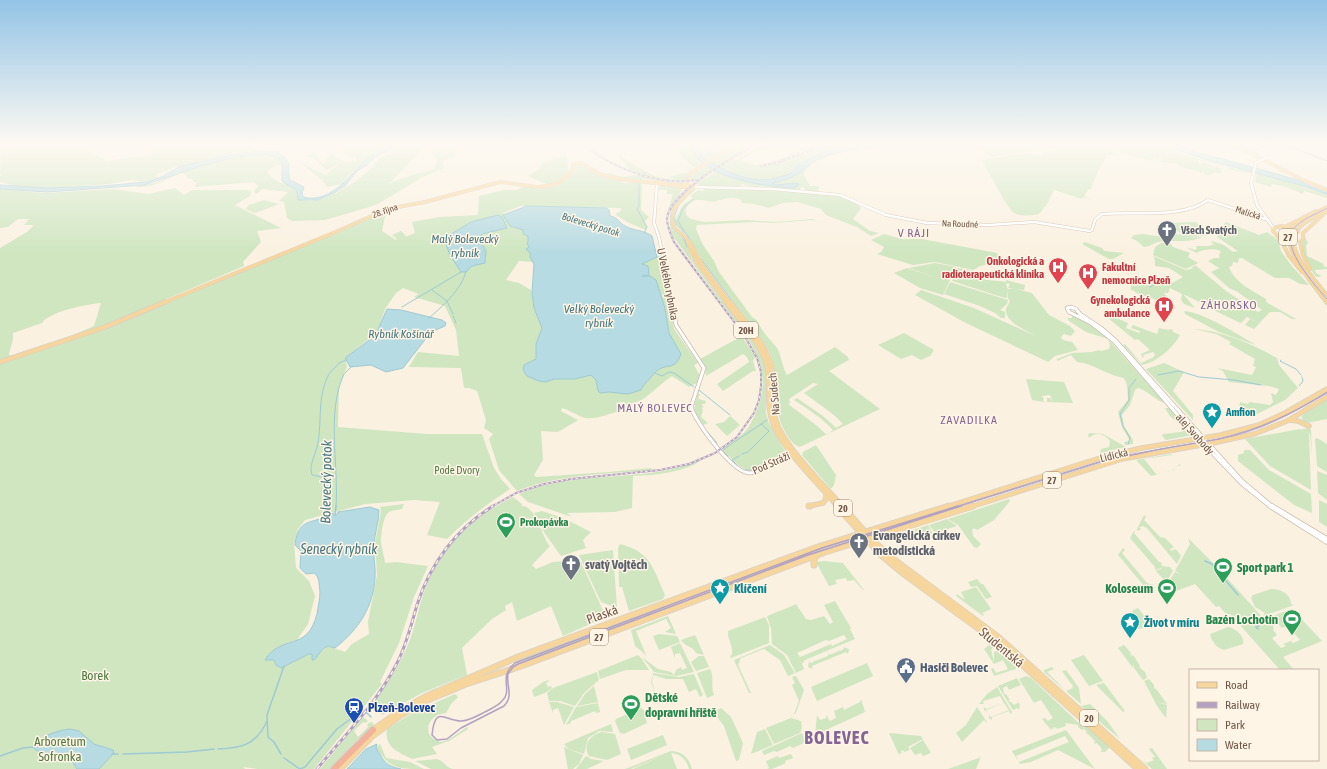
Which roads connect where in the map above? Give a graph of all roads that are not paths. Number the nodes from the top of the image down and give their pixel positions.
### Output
1 (561, 181) edge
2 (642, 181) edge
3 (689, 181) edge
4 (1252, 181) edge
5 (1309, 182) edge
6 (658, 183) junction
7 (691, 186) junction
8 (1327, 188) edge
9 (1208, 200) joint
10 (1326, 209) edge
11 (1266, 220) junction
12 (1283, 227) junction
13 (1274, 228) junction
14 (1278, 236) junction
15 (1303, 236) junction
16 (1301, 241) junction
17 (1312, 276) junction
18 (1320, 294) junction
19 (1327, 295) edge
20 (1327, 303) edge
21 (1078, 312) junction
22 (1074, 314) junction
23 (0, 362) edge
24 (1327, 389) edge
25 (1327, 397) edge
26 (1302, 412) junction
27 (1287, 421) junction
28 (1242, 437) junction
29 (1201, 438) junction
30 (1245, 442) dead end
31 (1206, 444) junction
32 (794, 453) junction
33 (747, 473) joint
34 (823, 484) joint
35 (825, 492) junction
36 (809, 506) dead end
37 (899, 520) joint
38 (903, 527) joint
39 (862, 532) junction
40 (868, 539) junction
41 (1327, 540) edge
42 (818, 555) junction
43 (804, 560) junction
44 (373, 730) joint
45 (334, 769) edge
46 (340, 769) edge
47 (1138, 769) edge
48 (1145, 769) edge

1 - 23 main road, 28. října
2 - 6 main road, Na Roudné
3 - 7 main road
4 - 11 street, bridge
5 - 8 main road
6 - 7 main road, Na Roudné
6 - 33 street, U Velkého rybníka
7 - 9 street, Na Roudné
7 - 32 main road, Na Sudech / 20H
9 - 11 street, Malická
10 - 12 main road
10 - 15 main road
10 - 17 main road, 27
10 - 18 main road, 27
11 - 12 street, Malická
11 - 13 street
12 - 13 main road
12 - 15 main road, bridge
13 - 14 main road
14 - 16 main road, bridge
14 - 18 main road
15 - 16 main road
16 - 17 main road
17 - 19 main road, 27
18 - 20 main road, 27
21 - 22 street
21 - 22 street
21 - 29 street, alej Svobody
22 - 29 street, alej Svobody
24 - 29 main road, Lidická / 27
25 - 26 main road, Lidická / 27
26 - 27 main road, Lidická / 27
26 - 27 main road
27 - 28 main road, Lidická / 27
28 - 30 main road
28 - 31 main road, Lidická / 27
29 - 31 street, alej Svobody
29 - 37 main road, Lidická / 27
31 - 38 main road, Lidická / 27
31 - 41 street, alej Svobody
32 - 33 street, Pod Stráží
32 - 34 main road, Na Sudech / 20H
32 - 35 main road, Na Sudech / 20H
34 - 39 main road, Na Sudech / 20
35 - 36 main road
35 - 39 main road, Na Sudech / 20H
37 - 39 main road, Plaská / 27
38 - 40 main road, Plaská / 27
39 - 40 main road, Studentská / 20
39 - 44 main road, Plaská / 27
40 - 42 main road, Plaská / 27
40 - 47 main road, Studentská / 20
40 - 48 main road, Studentská / 20
42 - 43 main road, Plaská / 27
42 - 43 main road
43 - 46 main road, Plaská / 27
44 - 45 highway, Plaská / 27

